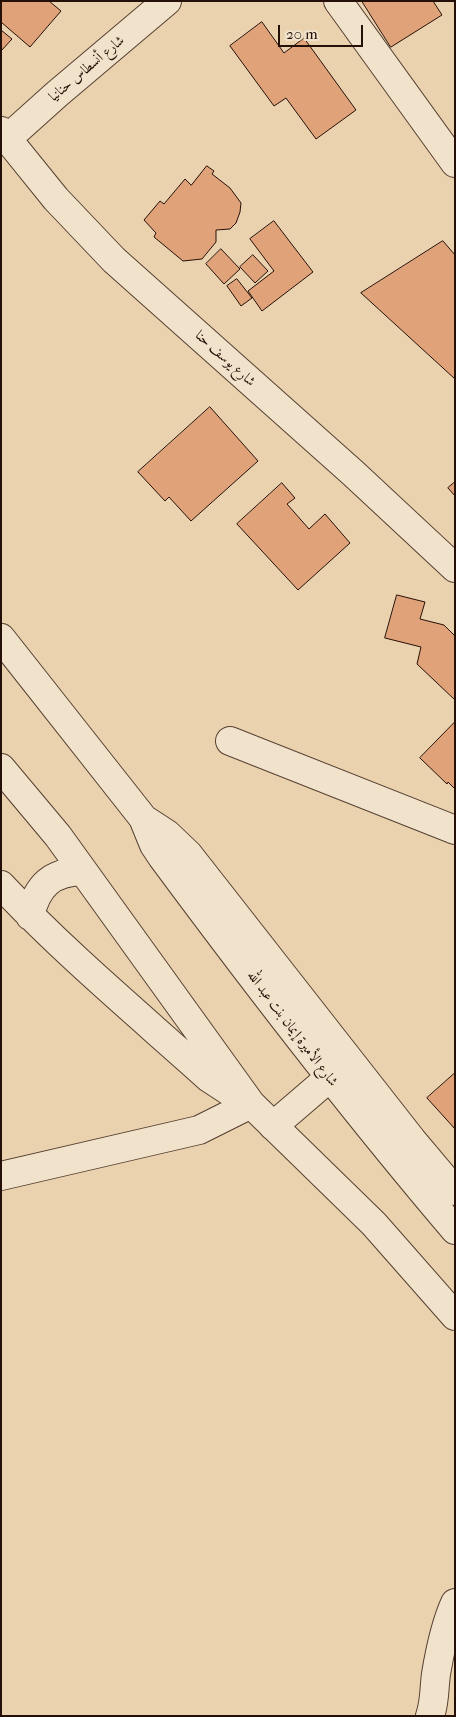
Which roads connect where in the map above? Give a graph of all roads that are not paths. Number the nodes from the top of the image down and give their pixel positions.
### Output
1 (167, 1) edge
2 (338, 1) edge
3 (5, 134) edge
4 (455, 163) edge
5 (455, 568) edge
6 (1, 638) edge
7 (230, 741) dead end
8 (1, 768) edge
9 (142, 818) junction
10 (455, 830) edge
11 (83, 872) junction
12 (1, 885) edge
13 (30, 916) junction
14 (329, 1078) junction
15 (251, 1104) junction
16 (273, 1126) junction
17 (1, 1176) edge
18 (455, 1191) edge
19 (455, 1230) edge
20 (455, 1316) edge
21 (455, 1603) edge
22 (455, 1678) edge
23 (432, 1712) edge

1 - 3 street, شارع أنسطاس حنانيا
2 - 4 street
3 - 5 street, شارع يوسف حنا
6 - 9 street, شارع الأميرة إيمان بنت عبد الله
7 - 10 street
8 - 11 street
9 - 14 street, شارع الأميرة إيمان بنت عبد الله
9 - 18 street, شارع الأميرة إيمان بنت عبد الله
11 - 13 street
11 - 15 street
12 - 13 street
13 - 15 street
14 - 16 street
14 - 19 street, شارع الأميرة إيمان بنت عبد الله
15 - 16 street
15 - 17 street
16 - 20 street
21 - 23 street
22 - 23 street

